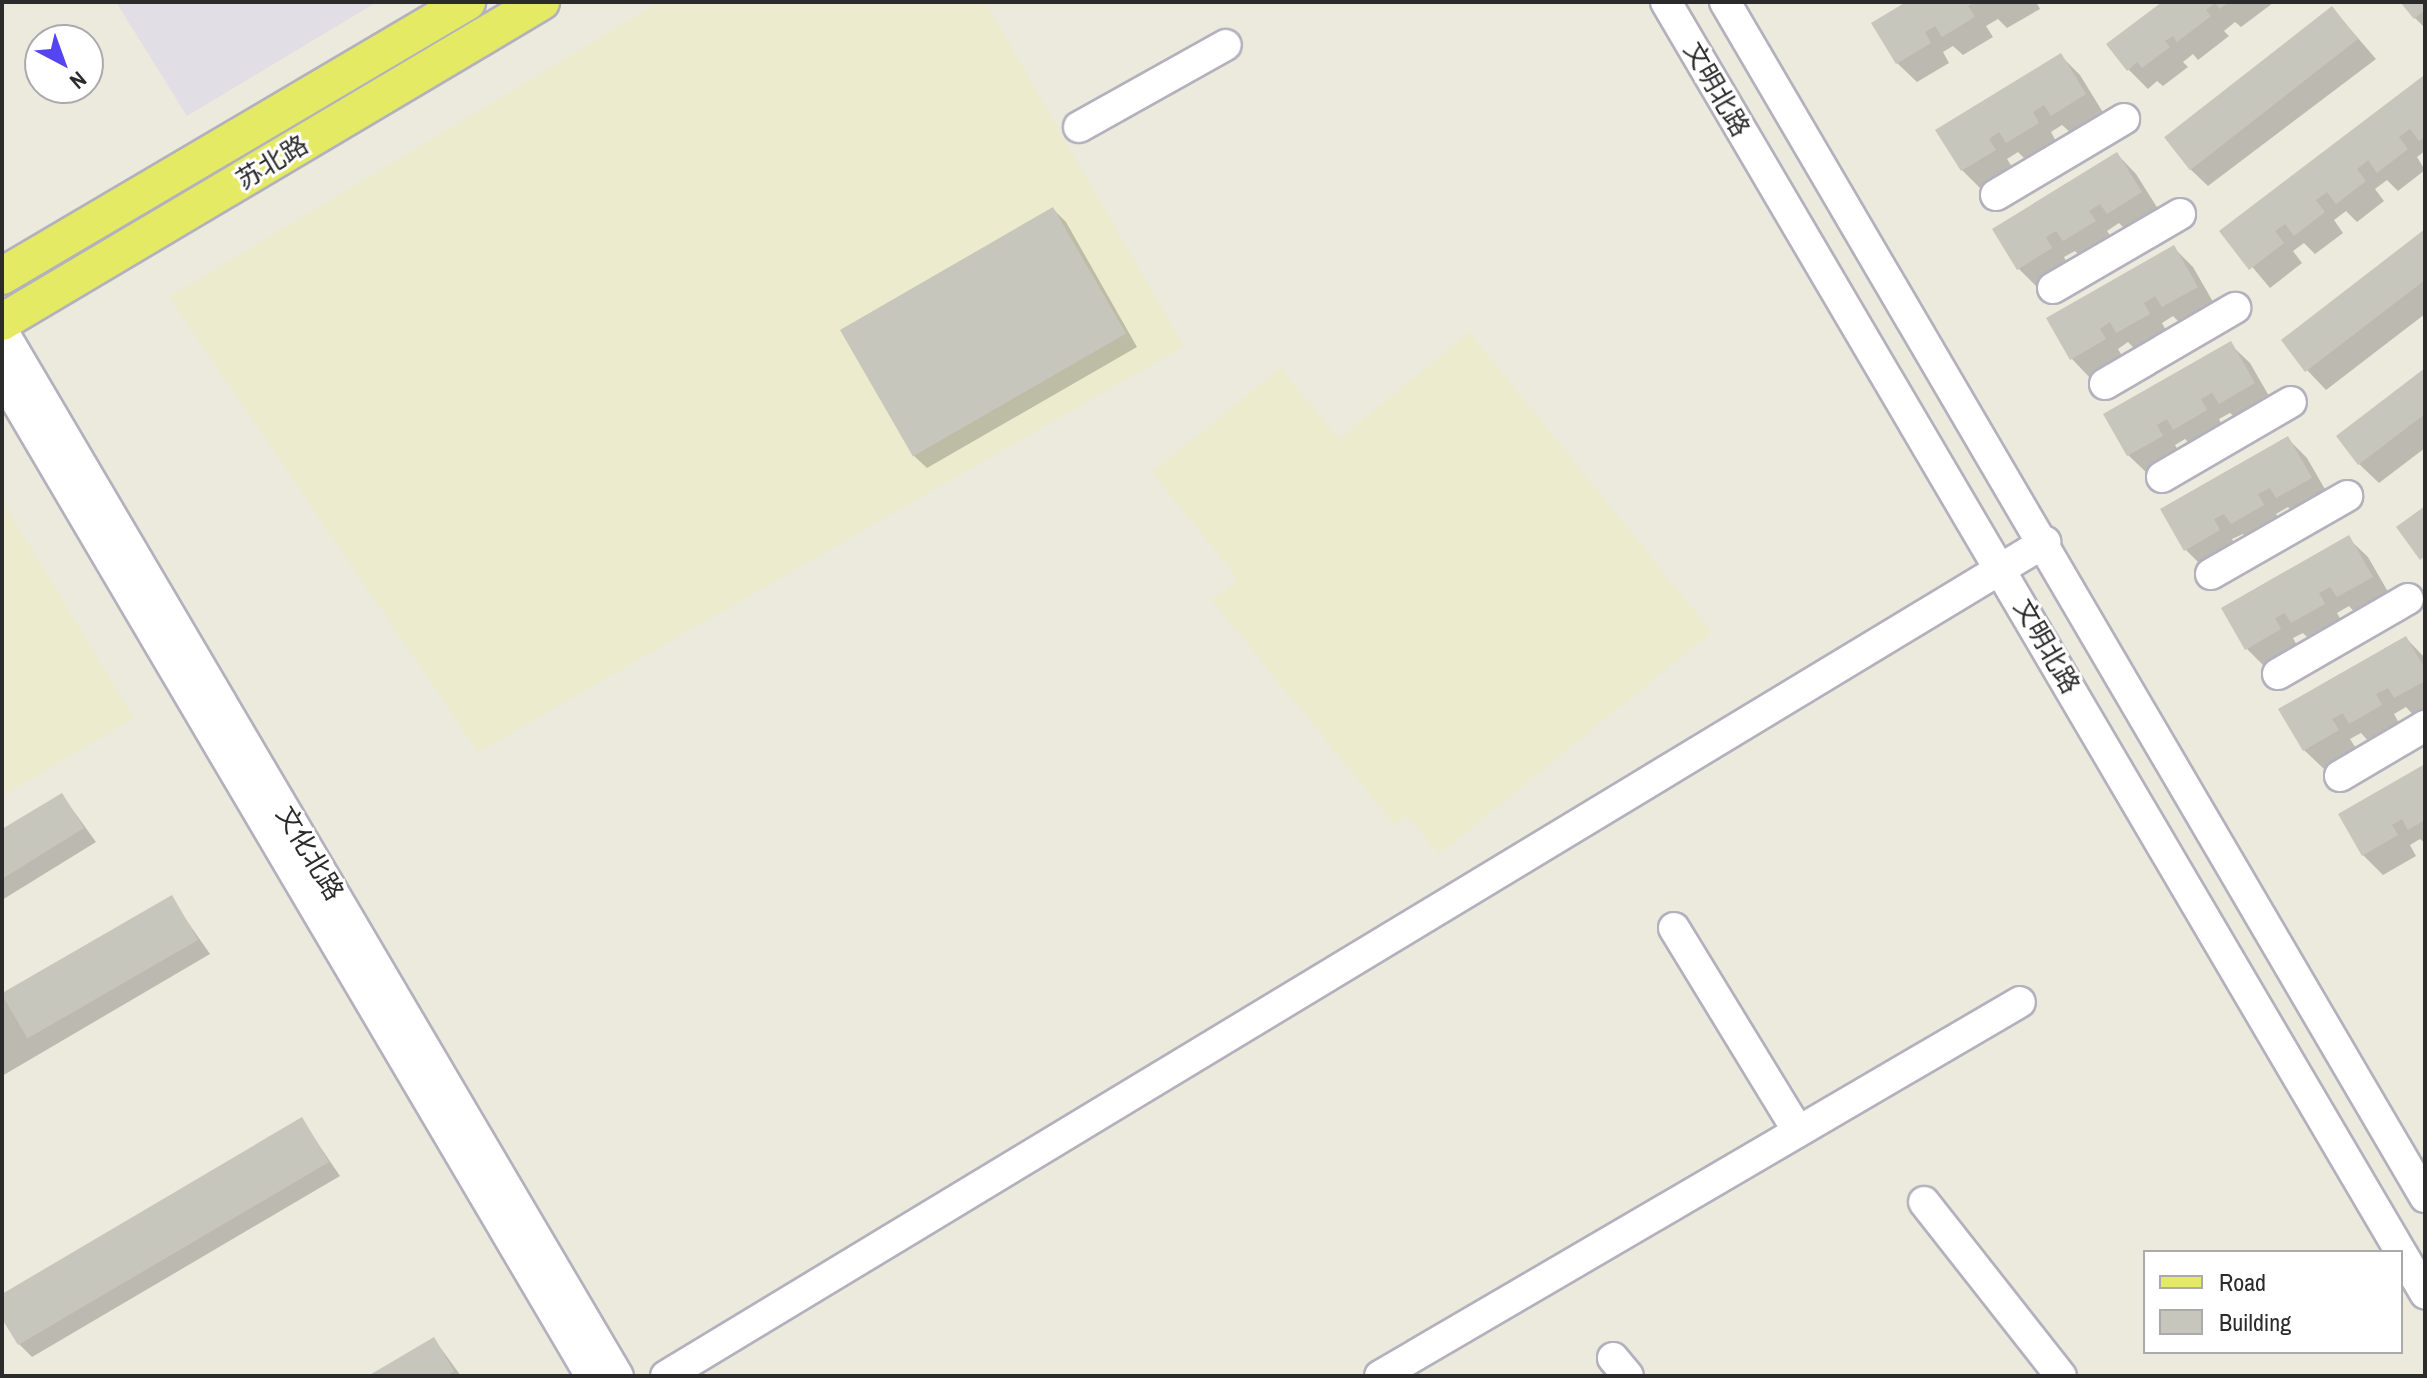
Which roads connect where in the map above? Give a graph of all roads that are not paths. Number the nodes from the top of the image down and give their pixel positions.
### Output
1 (467, 2) edge
2 (541, 2) edge
3 (1666, 2) edge
4 (1725, 2) edge
5 (1226, 45) dead end
6 (2124, 119) dead end
7 (1079, 127) dead end
8 (1996, 195) dead end
9 (2180, 214) dead end
10 (2, 276) edge
11 (2053, 288) dead end
12 (2235, 308) dead end
13 (2, 322) edge
14 (2, 330) edge
15 (2, 377) edge
16 (2105, 384) dead end
17 (2291, 402) dead end
18 (2162, 477) dead end
19 (2347, 496) dead end
20 (2045, 542) junction
21 (2002, 569) junction
22 (2211, 574) dead end
23 (2408, 599) dead end
24 (2278, 674) dead end
25 (2425, 726) edge
26 (2340, 776) dead end
27 (1674, 928) dead end
28 (2020, 1002) dead end
29 (1798, 1131) junction
30 (2425, 1197) edge
31 (1924, 1202) dead end
32 (2400, 1250) edge
33 (2403, 1255) edge
34 (2425, 1293) edge
35 (591, 1376) edge
36 (618, 1376) edge
37 (666, 1376) edge
38 (1380, 1376) edge
39 (2061, 1376) edge

1 - 10 main road, 苏北路
2 - 13 main road, 苏北路
3 - 21 street, 文明北路
4 - 20 street, 文明北路
5 - 7 street
6 - 8 street
9 - 11 street
12 - 16 street
14 - 36 street, 文化北路
15 - 35 street, 文化北路
17 - 18 street
19 - 22 street
20 - 21 street
20 - 30 street, 文明北路
21 - 32 street, 文明北路
21 - 37 street
23 - 24 street
25 - 26 street
27 - 29 street
28 - 29 street
29 - 38 street
31 - 39 street
33 - 34 street, 文明北路

